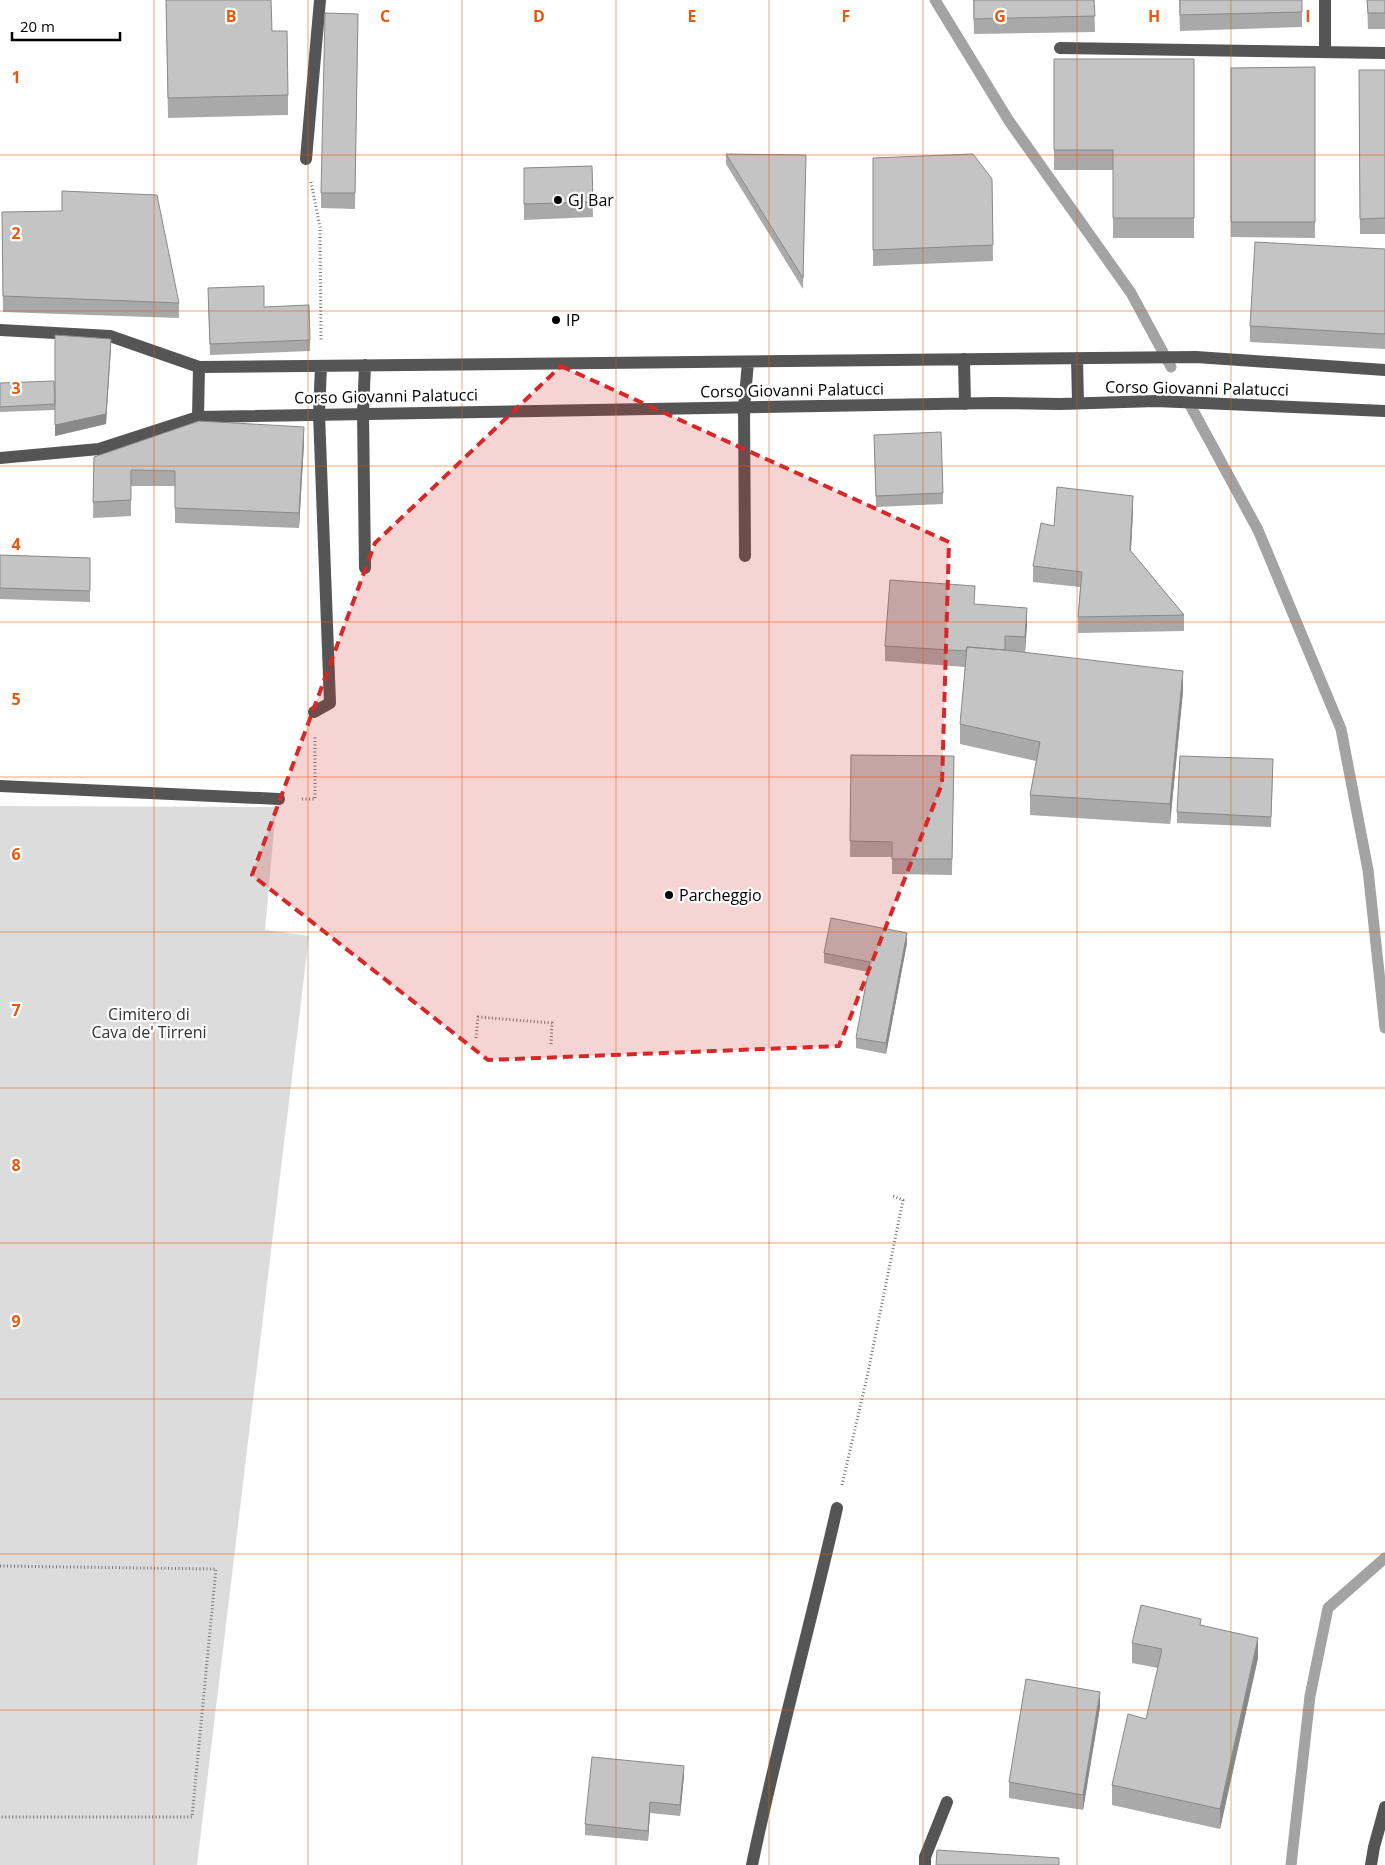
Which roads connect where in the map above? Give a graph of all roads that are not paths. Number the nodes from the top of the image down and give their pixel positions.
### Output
1 (320, 0) edge
2 (1325, 0) edge
3 (1060, 48) dead end
4 (1325, 52) junction
5 (1385, 53) edge
6 (306, 159) road end
7 (0, 330) edge
8 (1077, 358) junction
9 (964, 359) junction
10 (748, 362) junction
11 (365, 365) junction
12 (321, 366) junction
13 (199, 367) junction
14 (1385, 370) edge
15 (1078, 403) junction
16 (965, 404) junction
17 (744, 408) junction
18 (1385, 411) edge
19 (364, 413) junction
20 (319, 414) junction
21 (198, 417) junction
22 (0, 458) edge
23 (745, 556) dead end
24 (366, 568) dead end
25 (314, 712) road end
26 (0, 786) edge
27 (279, 799) road end
28 (837, 1508) road end
29 (948, 1802) dead end
30 (1385, 1807) edge
31 (752, 1865) edge
32 (925, 1865) edge
33 (1372, 1865) edge

1 - 6 street
2 - 4 street
3 - 4 street
4 - 5 street
7 - 13 street, Corso Giovanni Palatucci
8 - 9 street, Corso Giovanni Palatucci
8 - 14 street, Corso Giovanni Palatucci
8 - 15 street
9 - 10 street, Corso Giovanni Palatucci
9 - 16 street
10 - 11 street, Corso Giovanni Palatucci
10 - 17 street
11 - 12 street, Corso Giovanni Palatucci
11 - 19 street
12 - 13 street, Corso Giovanni Palatucci
12 - 20 street
13 - 21 street
15 - 16 street, Corso Giovanni Palatucci
15 - 18 street, Corso Giovanni Palatucci
16 - 17 street, Corso Giovanni Palatucci
17 - 19 street, Corso Giovanni Palatucci
17 - 23 street
19 - 20 street, Corso Giovanni Palatucci
19 - 24 street
20 - 21 street, Corso Giovanni Palatucci
20 - 25 street
21 - 22 street, Corso Giovanni Palatucci
26 - 27 street
28 - 31 street
29 - 32 street
30 - 33 street

